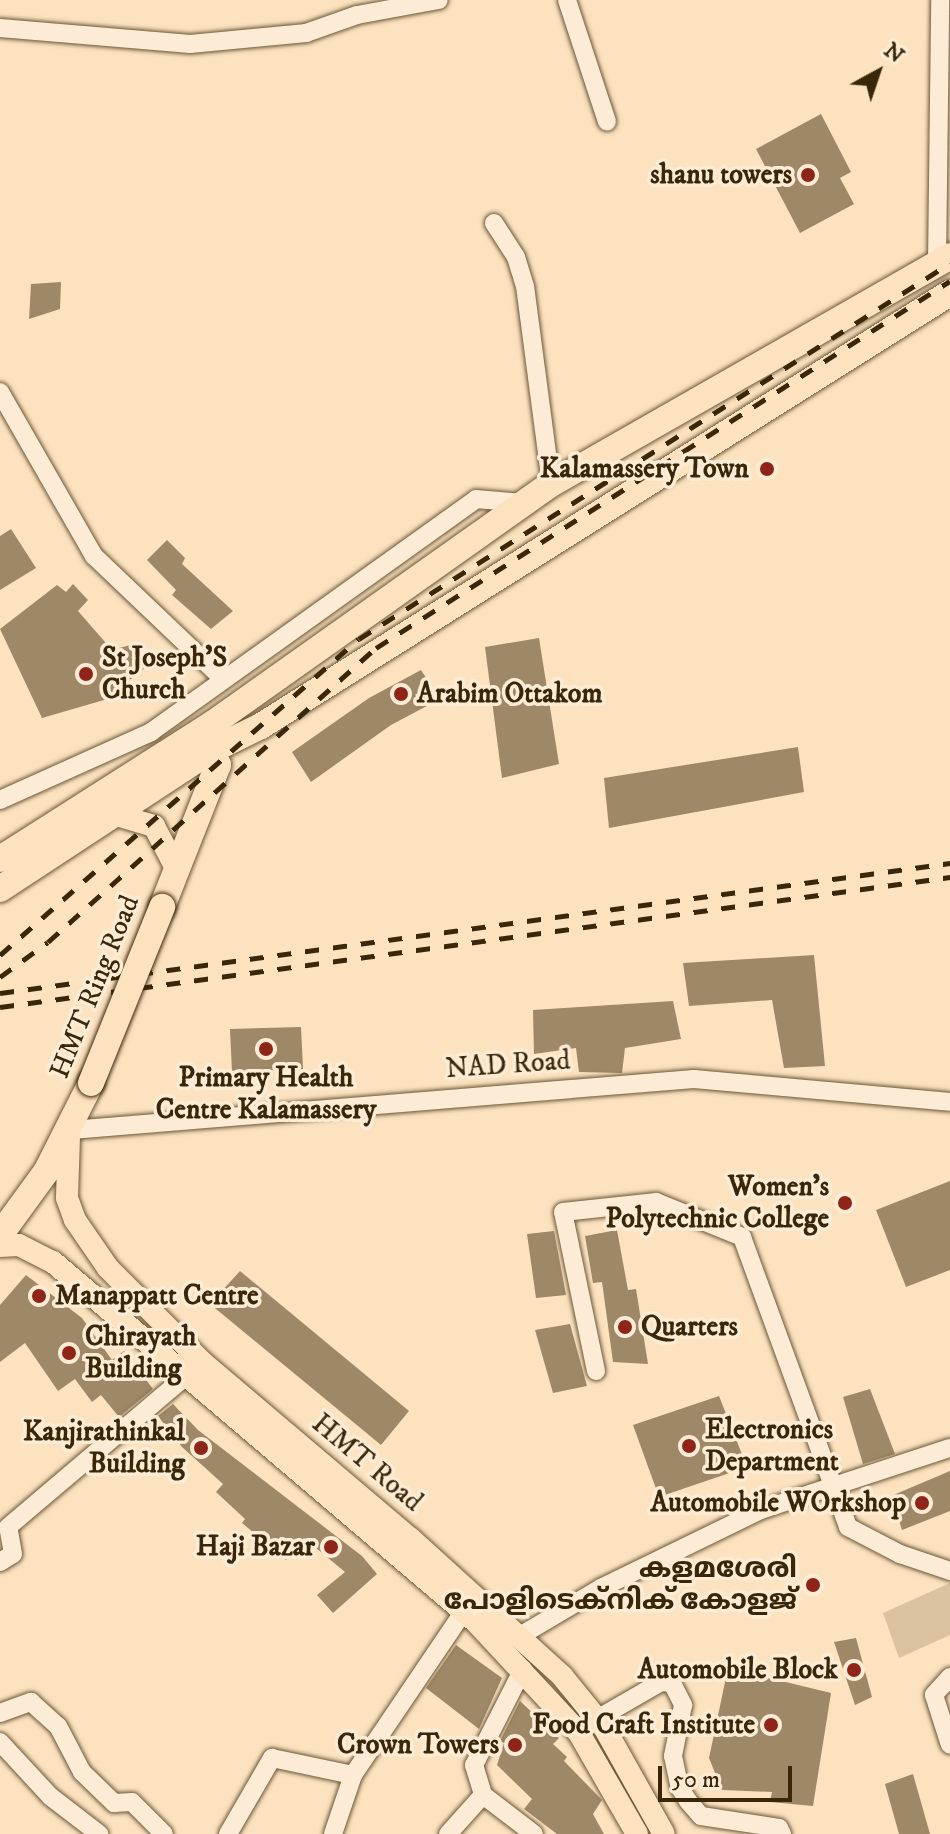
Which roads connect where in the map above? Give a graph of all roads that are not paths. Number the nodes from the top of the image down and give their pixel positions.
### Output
1 (439, 0) edge
2 (567, 0) edge
3 (940, 0) edge
4 (0, 28) edge
5 (607, 122) dead end
6 (494, 223) dead end
7 (944, 260) edge
8 (950, 293) edge
9 (0, 392) edge
10 (551, 484) junction
11 (523, 503) junction
12 (223, 679) junction
13 (210, 751) junction
14 (163, 755) junction
15 (161, 782) junction
16 (0, 800) edge
17 (113, 814) junction
18 (0, 859) edge
19 (176, 868) junction
20 (0, 889) edge
21 (950, 1102) edge
22 (71, 1130) junction
23 (0, 1235) edge
24 (0, 1246) edge
25 (596, 1371) dead end
26 (185, 1377) junction
27 (950, 1448) edge
28 (830, 1489) junction
29 (0, 1562) edge
30 (950, 1571) edge
31 (464, 1611) junction
32 (520, 1636) junction
33 (523, 1669) junction
34 (950, 1677) edge
35 (0, 1713) edge
36 (597, 1719) junction
37 (0, 1742) edge
38 (950, 1745) edge
39 (353, 1775) junction
40 (483, 1795) junction
41 (99, 1834) edge
42 (164, 1834) edge
43 (228, 1834) edge
44 (333, 1834) edge
45 (448, 1834) edge
46 (534, 1834) edge
47 (637, 1834) edge
48 (664, 1834) edge
49 (782, 1834) edge

1 - 4 street
2 - 5 street
3 - 7 street
6 - 10 street
7 - 10 highway
8 - 13 highway
9 - 12 street
10 - 11 highway
11 - 12 street
11 - 14 highway
12 - 16 street
13 - 15 highway
13 - 19 highway, HMT Ring Road
14 - 15 highway
14 - 18 highway
15 - 17 highway
17 - 19 main road
17 - 20 highway
19 - 22 highway, HMT Ring Road, bridge
21 - 22 street, NAD Road
22 - 23 highway, HMT Ring Road
22 - 32 main road, HMT Road
24 - 26 main road, HMT Road
25 - 28 street
26 - 29 street
26 - 31 main road, HMT Road
27 - 28 street
28 - 30 street
28 - 32 street
31 - 33 main road, HMT Road
31 - 39 street
32 - 36 main road, HMT Road
33 - 40 street
33 - 47 main road, HMT Road
34 - 38 street
35 - 42 street
36 - 48 main road, HMT Road
36 - 49 street
37 - 41 street
39 - 43 street
39 - 44 street
40 - 45 street
40 - 46 street

